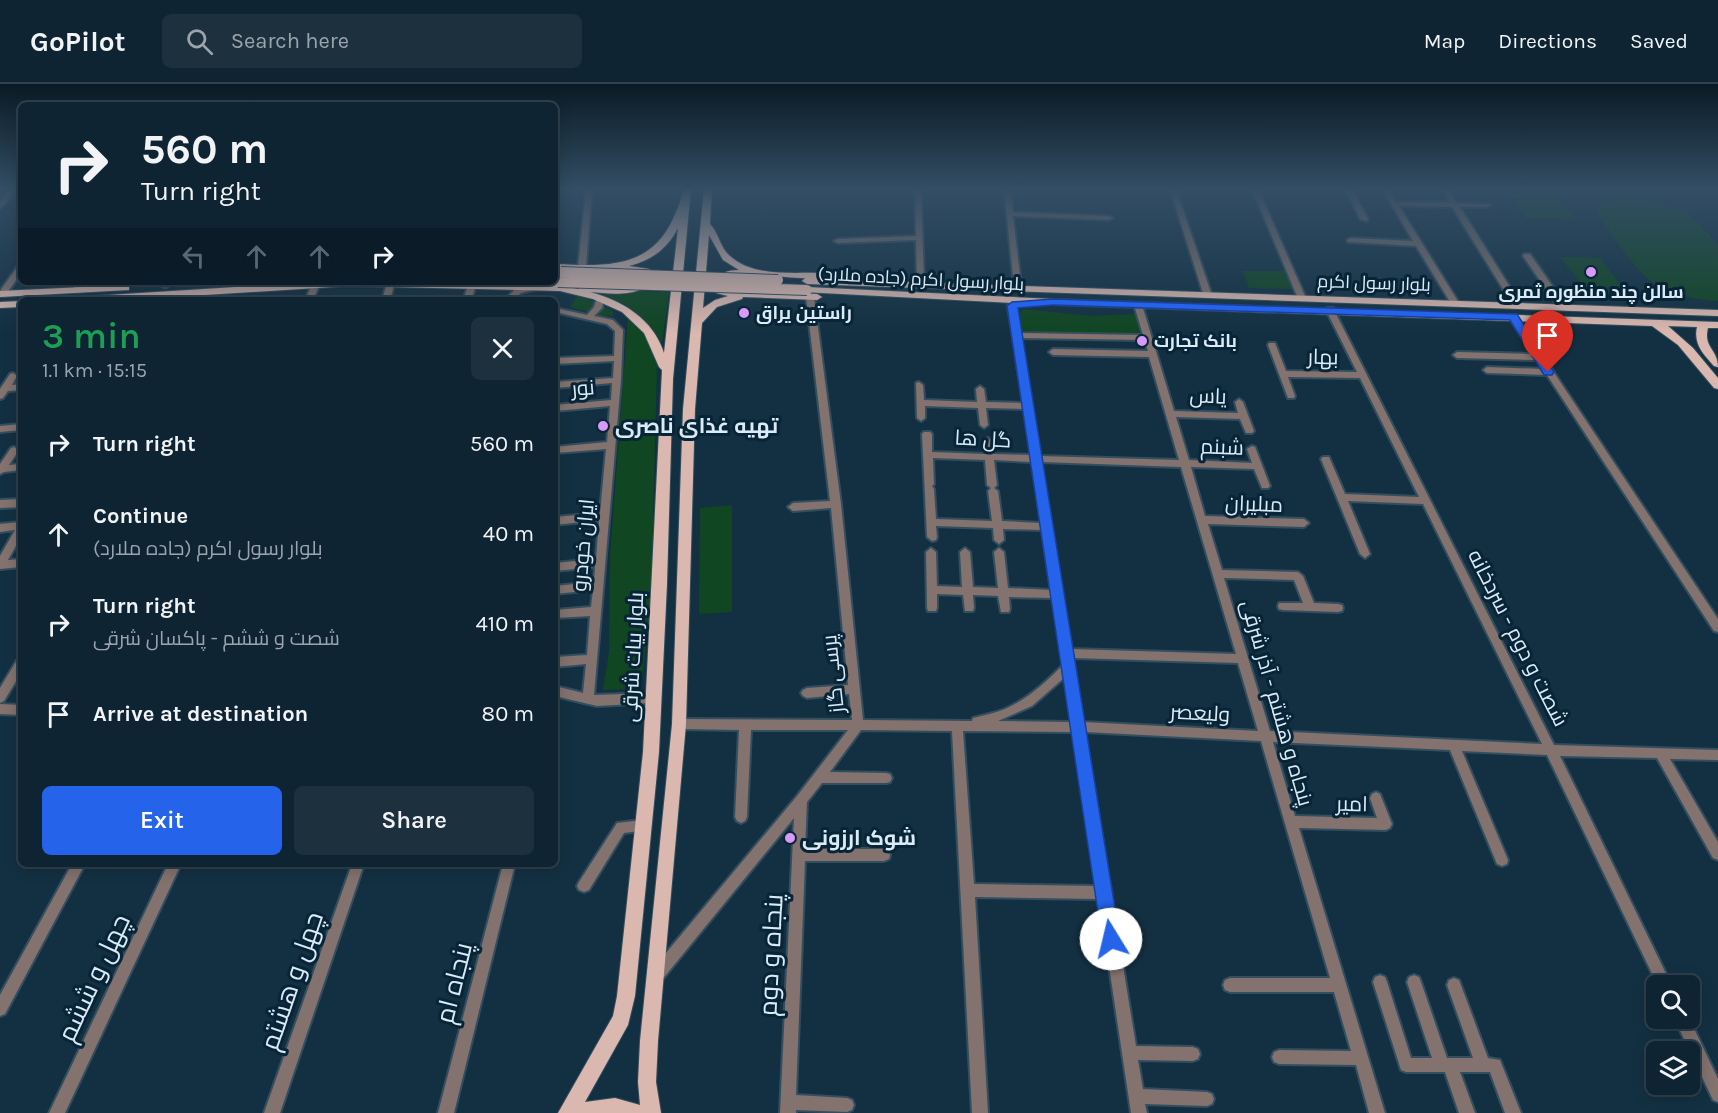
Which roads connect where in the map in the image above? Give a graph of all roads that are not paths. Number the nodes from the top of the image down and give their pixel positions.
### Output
1 (585, 237) edge
2 (667, 237) edge
3 (681, 237) edge
4 (705, 237) edge
5 (714, 237) edge
6 (1012, 237) edge
7 (1189, 237) edge
8 (1276, 237) edge
9 (1415, 237) edge
10 (1474, 237) edge
11 (920, 238) joint
12 (1351, 240) dead end
13 (838, 241) dead end
14 (1420, 244) junction
15 (1527, 255) dead end
16 (582, 267) junction
17 (599, 267) junction
18 (18, 272) edge
19 (761, 273) junction
20 (558, 277) edge
21 (558, 277) edge
22 (558, 277) edge
23 (558, 278) edge
24 (921, 280) junction
25 (1017, 284) junction
26 (194, 285) edge
27 (290, 285) edge
28 (390, 285) joint
29 (472, 285) junction
30 (539, 285) edge
31 (534, 287) junction
32 (808, 289) junction
33 (162, 290) edge
34 (1028, 290) joint
35 (1051, 290) junction
36 (78, 291) edge
37 (1207, 293) junction
38 (757, 295) junction
39 (1301, 296) junction
40 (387, 297) edge
41 (468, 297) edge
42 (512, 297) edge
43 (1, 298) edge
44 (600, 299) junction
45 (1053, 302) junction
46 (18, 303) edge
47 (1455, 303) junction
48 (1138, 305) junction
49 (1517, 305) junction
50 (1012, 306) junction
51 (1563, 307) junction
52 (1330, 310) junction
53 (558, 311) edge
54 (1718, 313) edge
55 (590, 316) junction
56 (1513, 317) junction
57 (1653, 322) junction
58 (1704, 324) junction
59 (1718, 325) edge
60 (695, 326) junction
61 (1017, 334) junction
62 (1148, 338) junction
63 (1683, 344) junction
64 (1272, 345) dead end
65 (1702, 345) junction
66 (1053, 352) dead end
67 (1153, 354) junction
68 (1457, 355) dead end
69 (1538, 357) junction
70 (618, 358) junction
71 (558, 362) edge
72 (1718, 364) edge
73 (1487, 370) dead end
74 (1548, 372) junction
75 (1282, 374) junction
76 (1363, 375) junction
77 (13, 376) dead end
78 (667, 379) junction
79 (617, 380) junction
80 (558, 385) edge
81 (919, 385) dead end
82 (1718, 385) edge
83 (18, 388) edge
84 (980, 389) dead end
85 (3, 392) edge
86 (1291, 396) dead end
87 (1239, 402) dead end
88 (615, 403) junction
89 (920, 403) junction
90 (982, 405) junction
91 (1028, 406) junction
92 (558, 408) edge
93 (1171, 414) junction
94 (1244, 416) junction
95 (921, 418) dead end
96 (1, 424) edge
97 (984, 425) dead end
98 (18, 427) edge
99 (1249, 431) dead end
100 (927, 434) dead end
101 (988, 441) dead end
102 (611, 445) junction
103 (1252, 449) dead end
104 (14, 450) dead end
105 (558, 450) edge
106 (928, 454) junction
107 (989, 458) junction
108 (1036, 459) junction
109 (1326, 459) dead end
110 (1185, 463) junction
111 (1258, 466) junction
112 (18, 467) edge
113 (1, 469) edge
114 (1265, 486) dead end
115 (1341, 497) junction
116 (1426, 501) junction
117 (18, 502) edge
118 (0, 504) edge
119 (836, 504) junction
120 (794, 507) dead end
121 (605, 516) junction
122 (1202, 520) junction
123 (558, 521) edge
124 (931, 522) junction
125 (1304, 523) dead end
126 (997, 525) junction
127 (18, 527) edge
128 (1047, 527) junction
129 (0, 528) edge
130 (18, 531) edge
131 (932, 537) dead end
132 (999, 540) dead end
133 (5, 549) edge
134 (932, 552) dead end
135 (965, 552) dead end
136 (999, 552) dead end
137 (1365, 554) dead end
138 (601, 562) junction
139 (18, 563) edge
140 (0, 565) edge
141 (558, 567) edge
142 (1218, 574) junction
143 (682, 581) junction
144 (660, 584) junction
145 (599, 585) junction
146 (558, 590) edge
147 (931, 590) junction
148 (968, 591) junction
149 (1003, 592) junction
150 (1057, 594) junction
151 (682, 602) junction
152 (658, 606) junction
153 (1283, 606) dead end
154 (1310, 607) junction
155 (932, 608) dead end
156 (969, 608) dead end
157 (1338, 608) dead end
158 (1005, 609) dead end
159 (597, 611) junction
160 (558, 614) edge
161 (1718, 628) edge
162 (1066, 653) junction
163 (593, 659) junction
164 (1243, 659) junction
165 (558, 662) edge
166 (1068, 667) junction
167 (18, 668) edge
168 (854, 688) junction
169 (558, 692) edge
170 (807, 693) dead end
171 (0, 698) edge
172 (652, 698) junction
173 (588, 700) junction
174 (0, 709) edge
175 (18, 710) edge
176 (679, 724) junction
177 (745, 724) junction
178 (858, 726) junction
179 (957, 726) junction
180 (1078, 727) junction
181 (1265, 735) junction
182 (1454, 745) junction
183 (1551, 750) junction
184 (1661, 754) junction
185 (1718, 755) edge
186 (818, 777) junction
187 (886, 778) dead end
188 (1376, 798) dead end
189 (801, 800) junction
190 (741, 817) dead end
191 (1290, 822) junction
192 (643, 826) junction
193 (1718, 854) edge
194 (800, 855) junction
195 (884, 855) dead end
196 (1502, 860) dead end
197 (77, 867) edge
198 (174, 867) edge
199 (357, 867) edge
200 (508, 867) edge
201 (584, 886) dead end
202 (968, 890) junction
203 (1104, 893) junction
204 (1660, 975) edge
205 (655, 977) junction
206 (1380, 982) dead end
207 (1414, 982) dead end
208 (1230, 985) dead end
209 (1340, 985) junction
210 (1454, 985) dead end
211 (0, 1010) edge
212 (1686, 1029) edge
213 (1130, 1053) junction
214 (1193, 1054) dead end
215 (1279, 1057) dead end
216 (1361, 1058) junction
217 (1446, 1065) junction
218 (1483, 1065) junction
219 (1718, 1095) edge
220 (1136, 1096) junction
221 (1207, 1099) dead end
222 (846, 1105) dead end
223 (788, 1108) edge
224 (57, 1113) edge
225 (272, 1113) edge
226 (446, 1113) edge
227 (568, 1113) edge
228 (581, 1113) edge
229 (636, 1113) edge
230 (651, 1113) edge
231 (980, 1113) edge
232 (1139, 1113) edge
233 (1377, 1113) edge
234 (1467, 1113) edge
235 (1513, 1113) edge

1 - 16 street
2 - 17 main road
3 - 78 main road, بلوار بیات شرقی
4 - 60 main road
5 - 19 main road
6 - 25 street
7 - 37 street
8 - 39 street
9 - 14 street
10 - 49 street
11 - 13 street
11 - 24 street
12 - 14 street
14 - 47 street
15 - 51 street
16 - 17 main road
16 - 20 main road
17 - 21 main road
18 - 43 street
19 - 24 main road
19 - 38 main road
22 - 32 main road, bridge
23 - 44 main road
24 - 25 main road
25 - 35 main road
26 - 33 main road
27 - 33 main road
28 - 29 main road
28 - 40 street
29 - 31 main road
29 - 41 street
30 - 31 main road
31 - 42 street
32 - 34 main road, بلوار رسول اکرم (جاده ملارد)
32 - 38 main road
32 - 45 main road, بلوار رسول اکرم (جاده ملارد)
32 - 50 main road
32 - 119 street, پرسی گاز
33 - 36 main road
34 - 35 main road, بلوار رسول اکرم
35 - 37 main road, بلوار رسول اکرم
36 - 43 main road
37 - 39 main road, بلوار رسول اکرم
38 - 60 main road
39 - 47 main road, بلوار رسول اکرم
43 - 46 main road
44 - 55 street
44 - 78 main road
45 - 48 main road, بلوار رسول اکرم (جاده ملارد)
45 - 50 main road
47 - 49 main road, بلوار رسول اکرم
48 - 52 main road, بلوار رسول اکرم (جاده ملارد)
48 - 62 street, پنجاه و هشتم - آذر شرقی
49 - 51 main road, بلوار رسول اکرم
50 - 61 street
51 - 54 main road, بلوار رسول اکرم
52 - 56 main road, بلوار رسول اکرم (جاده ملارد)
52 - 76 street, شصت و دوم - سردخانه
53 - 55 street
55 - 70 street, ایران خودرو
56 - 57 main road, بلوار رسول اکرم (جاده ملارد)
56 - 69 street
57 - 58 main road, بلوار رسول اکرم (جاده ملارد)
57 - 63 main road
58 - 59 main road, بلوار رسول اکرم (جاده ملارد)
58 - 65 main road
60 - 143 main road
61 - 62 street
61 - 91 street
62 - 67 street, پنجاه و هشتم - آذر شرقی
63 - 65 main road
63 - 82 main road
64 - 75 street, بهار
65 - 72 main road
66 - 67 street
67 - 93 street, پنجاه و هشتم - آذر شرقی
68 - 69 street
69 - 74 street
70 - 71 street
70 - 79 street, ایران خودرو
73 - 74 street
74 - 161 street
75 - 76 street, بهار
75 - 86 street, بهار
76 - 116 street, شصت و دوم - سردخانه
77 - 85 street
78 - 144 main road, بلوار بیات شرقی
79 - 80 street
79 - 88 street, ایران خودرو
81 - 89 street
83 - 85 street
84 - 90 street
87 - 94 street, یاس
88 - 92 street, نور
88 - 102 street, ایران خودرو
89 - 90 street
89 - 95 street
90 - 91 street
90 - 97 street
91 - 108 street
93 - 94 street, یاس
93 - 110 street, پنجاه و هشتم - آذر شرقی
94 - 99 street, یاس
96 - 98 street
100 - 106 street
101 - 107 street
102 - 105 street
102 - 121 street, ایران خودرو
103 - 111 street
104 - 113 street
106 - 107 street, گل ها
106 - 124 street
107 - 108 street, گل ها
107 - 126 street
108 - 110 street, گل ها
108 - 128 street
109 - 115 street
110 - 111 street, شبنم
110 - 122 street, پنجاه و هشتم - آذر شرقی
111 - 114 street
112 - 113 street
115 - 116 street
115 - 137 street
116 - 183 street, شصت و دوم - سردخانه
117 - 118 street
119 - 120 street
119 - 168 street, پرسی گاز
121 - 123 street
121 - 138 street, ایران خودرو
122 - 125 street, مبلیران
122 - 142 street, پنجاه و هشتم - آذر شرقی
124 - 126 street
124 - 131 street
126 - 128 street
126 - 132 street
127 - 129 street
128 - 150 street
130 - 133 street
133 - 140 street
134 - 147 street
135 - 148 street
136 - 149 street
138 - 141 street
138 - 145 street, ایران خودرو
139 - 140 street
142 - 154 street
142 - 164 street, پنجاه و هشتم - آذر شرقی
143 - 144 main road
143 - 151 main road
144 - 152 main road, بلوار بیات شرقی
145 - 146 street
145 - 159 street, ایران خودرو
147 - 148 street
147 - 155 street
148 - 149 street
148 - 156 street
149 - 150 street
149 - 158 street
150 - 162 street
151 - 152 main road
151 - 176 main road
152 - 172 main road, بلوار بیات شرقی
153 - 154 street
154 - 157 street
159 - 160 street
159 - 163 street, ایران خودرو
162 - 164 street
162 - 166 street
163 - 165 street
163 - 173 street, ایران خودرو
164 - 181 street, پنجاه و هشتم - آذر شرقی
166 - 179 street
166 - 180 street
167 - 171 street
168 - 170 street
168 - 178 street, پرسی گاز
169 - 173 street
172 - 173 street
172 - 192 main road, بلوار بیات شرقی
174 - 175 street
176 - 177 street, ولیعصر
176 - 205 main road
177 - 178 street, ولیعصر
177 - 190 street
178 - 179 street, ولیعصر
178 - 186 street, پرسی گاز
179 - 180 street, ولیعصر
179 - 202 street
180 - 181 street, ولیعصر
180 - 203 street
181 - 182 street, ولیعصر
181 - 191 street, پنجاه و هشتم - آذر شرقی
182 - 183 street, ولیعصر
182 - 196 street
183 - 184 street, ولیعصر
183 - 204 street, شصت و دوم - سردخانه
184 - 185 street, ولیعصر
184 - 193 street
186 - 187 street
186 - 189 street, پرسی گاز
188 - 191 street, امیر
189 - 194 street, پنجاه و دوم
189 - 205 street, پرسی گاز
191 - 209 street, پنجاه و هشتم - آذر شرقی
192 - 201 street
192 - 227 main road, بلوار بیات شرقی
194 - 195 street
194 - 223 street, پنجاه و دوم
197 - 211 street
198 - 224 street, چهل و ششم
199 - 225 street, چهل و هشتم
200 - 226 street, پنجاه ام
202 - 203 street
202 - 231 street
203 - 213 street
205 - 230 main road
206 - 217 street
207 - 217 street
208 - 209 street
209 - 216 street, پنجاه و هشتم - آذر شرقی
210 - 218 street
212 - 219 street
213 - 214 street
213 - 220 street
215 - 216 street
216 - 233 street, پنجاه و هشتم - آذر شرقی
217 - 218 street
217 - 234 street
218 - 235 street
220 - 221 street
220 - 232 street
222 - 223 street
228 - 229 main road

